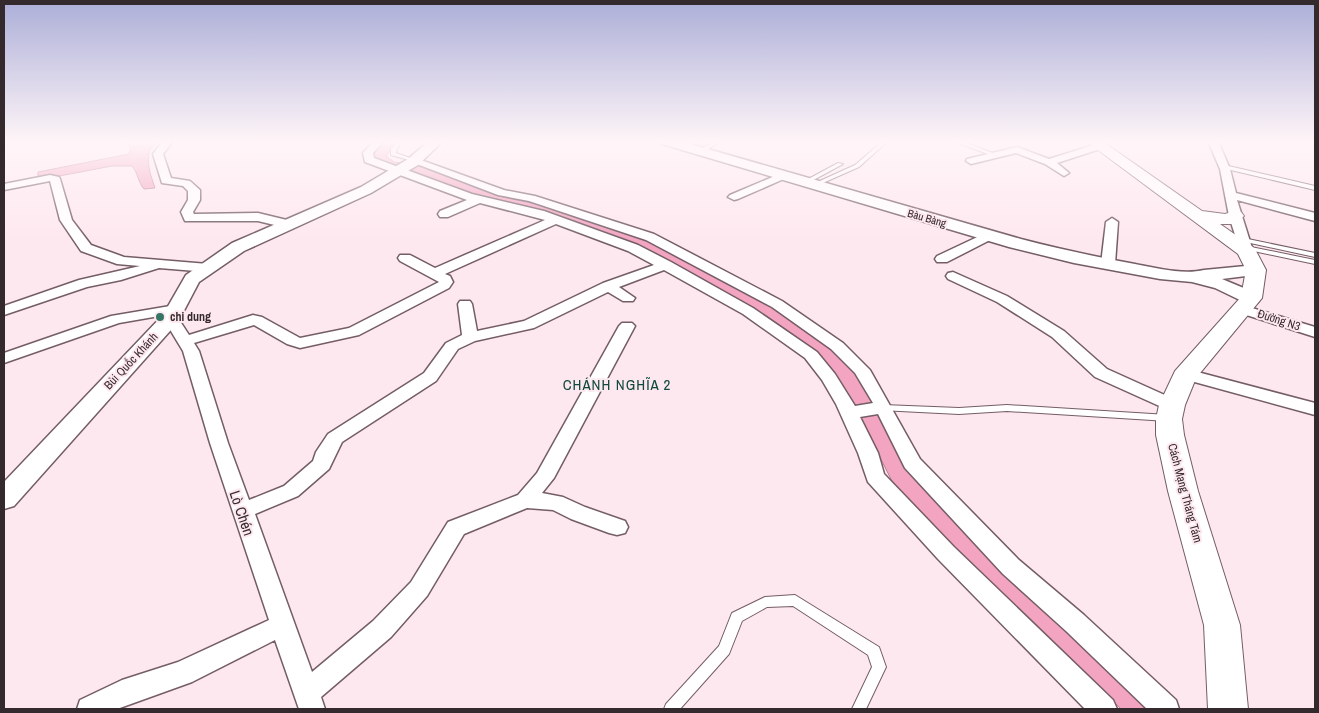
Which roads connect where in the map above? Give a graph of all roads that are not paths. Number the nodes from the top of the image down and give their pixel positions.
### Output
1 (164, 174) edge
2 (392, 174) edge
3 (424, 174) edge
4 (436, 174) edge
5 (776, 174) edge
6 (824, 174) edge
7 (835, 174) edge
8 (1139, 174) edge
9 (1226, 174) edge
10 (1256, 174) edge
11 (782, 176) junction
12 (809, 184) junction
13 (4, 187) edge
14 (1315, 188) edge
15 (1230, 194) junction
16 (734, 197) dead end
17 (478, 200) junction
18 (444, 214) dead end
19 (1195, 215) junction
20 (1235, 216) junction
21 (1315, 216) edge
22 (555, 220) junction
23 (1112, 222) dead end
24 (287, 224) junction
25 (988, 236) junction
26 (1248, 252) junction
27 (1315, 255) edge
28 (405, 258) dead end
29 (942, 259) dead end
30 (1315, 262) edge
31 (1108, 264) junction
32 (162, 265) junction
33 (666, 265) junction
34 (208, 268) junction
35 (435, 273) junction
36 (953, 276) dead end
37 (1192, 276) junction
38 (608, 286) junction
39 (628, 298) dead end
40 (1246, 303) junction
41 (465, 304) dead end
42 (4, 310) edge
43 (174, 313) junction
44 (627, 326) dead end
45 (1315, 332) edge
46 (470, 337) junction
47 (185, 341) junction
48 (4, 358) edge
49 (1186, 374) junction
50 (884, 408) junction
51 (1315, 409) edge
52 (849, 412) junction
53 (1171, 412) junction
54 (4, 498) edge
55 (525, 500) junction
56 (242, 511) junction
57 (617, 527) dead end
58 (282, 625) junction
59 (309, 701) edge
60 (90, 709) edge
61 (671, 709) edge
62 (859, 709) edge
63 (1103, 709) edge
64 (1166, 709) edge
65 (1228, 709) edge

1 - 24 street
2 - 24 street, Bùi Quốc Khánh
3 - 17 street
4 - 50 street
5 - 11 street, Bàu Bàng
6 - 12 lane
7 - 12 lane
8 - 19 main road
9 - 15 street
10 - 14 lane
11 - 12 street, Bàu Bàng
11 - 16 street
12 - 25 street, Bàu Bàng
13 - 32 street
15 - 20 street
15 - 21 street
17 - 18 street
17 - 22 street
19 - 20 main road
19 - 26 main road
20 - 26 street
22 - 33 street
22 - 35 street
23 - 31 street
24 - 34 street, Bùi Quốc Khánh
25 - 29 street
25 - 31 street, Bàu Bàng
26 - 27 lane
26 - 30 lane
26 - 37 street
26 - 40 main road
28 - 35 street
31 - 37 street, Bàu Bàng
32 - 34 street
32 - 42 street
33 - 38 street
33 - 52 street
34 - 43 street, Bùi Quốc Khánh
35 - 47 street
36 - 53 street
37 - 40 street
38 - 39 street
38 - 46 street
40 - 45 street, Đường N3
40 - 49 main road
41 - 46 street
43 - 47 street, Lò Chén
43 - 48 street
43 - 54 street, Bùi Quốc Khánh
44 - 55 street
46 - 56 street
47 - 56 street, Lò Chén
49 - 51 street
49 - 53 main road
50 - 52 street
50 - 53 lane
50 - 64 street
52 - 63 street
53 - 65 main road, Cách Mạng Tháng Tám
55 - 57 street
55 - 59 street
56 - 58 street, Lò Chén
58 - 59 street, Lò Chén
58 - 60 street
61 - 62 lane

